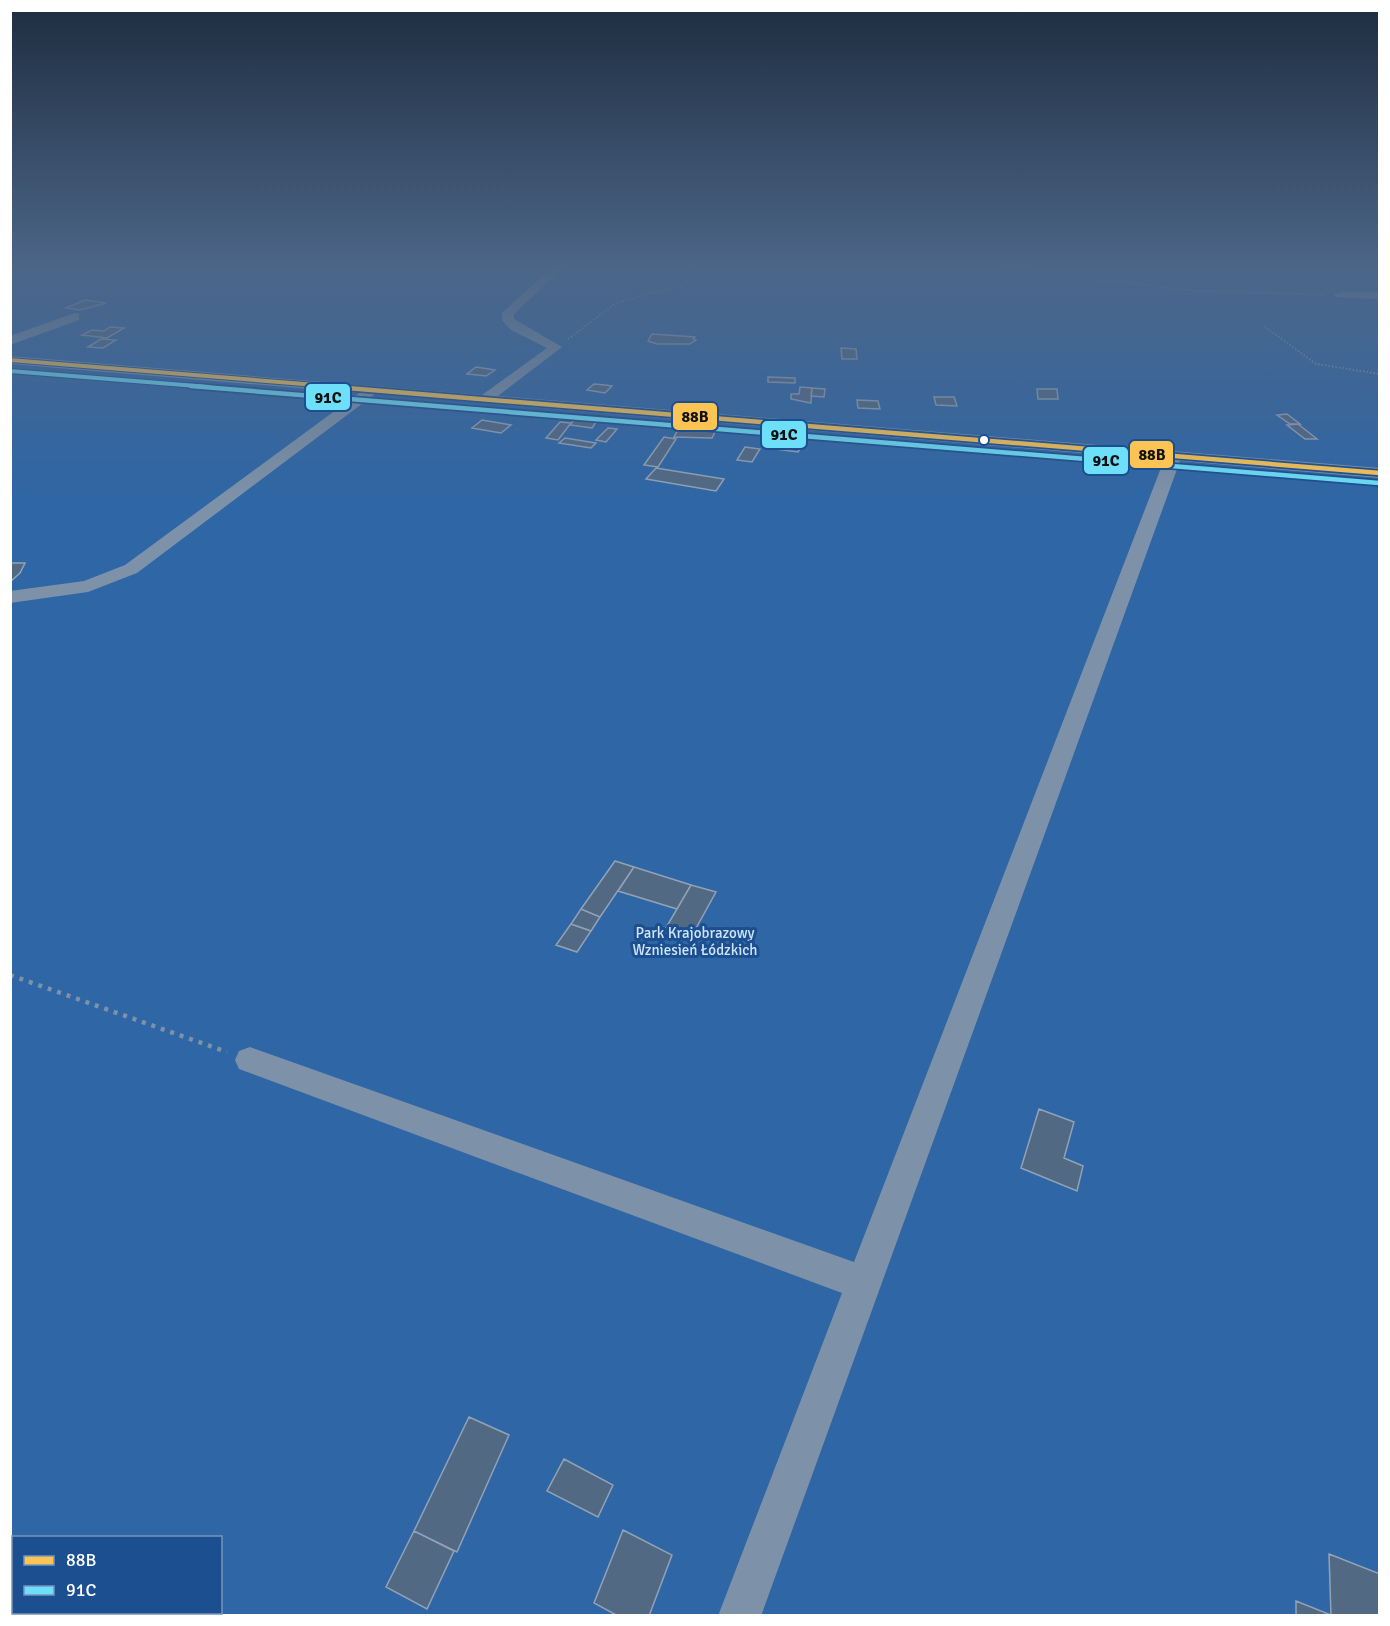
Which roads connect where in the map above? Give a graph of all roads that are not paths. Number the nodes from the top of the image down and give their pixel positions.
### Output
1 (549, 344) edge
2 (10, 360) edge
3 (373, 389) junction
4 (485, 399) junction
5 (1174, 455) junction
6 (1380, 473) edge
7 (10, 597) edge
8 (250, 1060) road end
9 (865, 1284) junction
10 (739, 1616) edge

1 - 4 street
2 - 3 street
3 - 4 street
3 - 7 street
4 - 5 street
5 - 6 street
5 - 9 street
8 - 9 street
9 - 10 street

